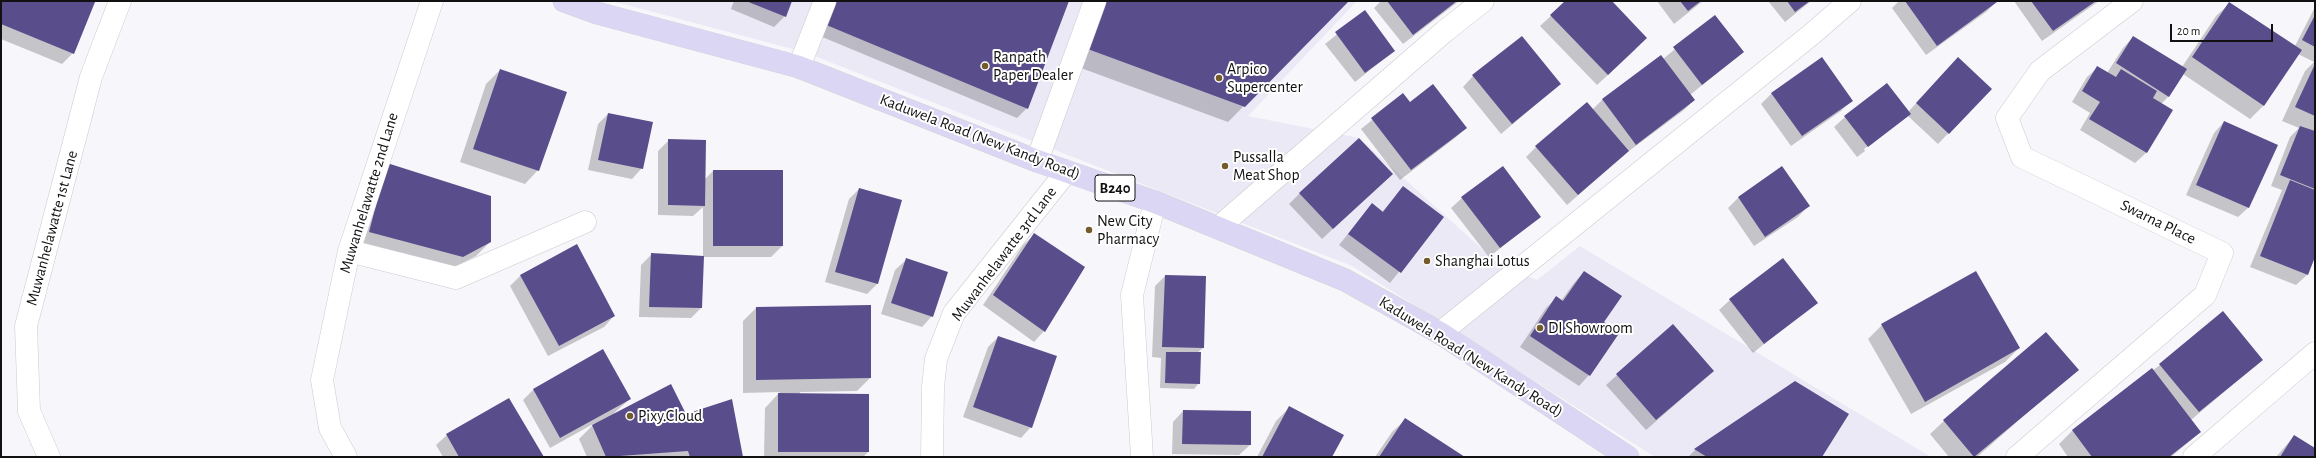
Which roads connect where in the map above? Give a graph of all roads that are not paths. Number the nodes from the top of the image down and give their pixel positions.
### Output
1 (120, 1) edge
2 (432, 1) edge
3 (564, 1) edge
4 (825, 1) edge
5 (1096, 1) edge
6 (1484, 1) edge
7 (1850, 1) edge
8 (2132, 1) edge
9 (597, 7) edge
10 (799, 67) junction
11 (1037, 161) junction
12 (1067, 171) junction
13 (1155, 202) junction
14 (585, 222) dead end
15 (1219, 227) junction
16 (349, 251) junction
17 (1440, 334) junction
18 (2315, 354) edge
19 (49, 457) edge
20 (346, 457) edge
21 (932, 457) edge
22 (1142, 457) edge
23 (1628, 457) edge
24 (2017, 457) edge
25 (2194, 457) edge

1 - 19 street, Muwanhelawatte 1st Lane
2 - 16 street, Muwanhelawatte 2nd Lane
3 - 9 main road, Kaduwela Road (New Kandy Road) / B240
4 - 10 street
5 - 11 street
6 - 15 street
7 - 17 street
8 - 24 street, Swarna Place
9 - 10 main road, Kaduwela Road (New Kandy Road) / B240
10 - 11 main road, Kaduwela Road (New Kandy Road) / B240
11 - 12 main road, Kaduwela Road (New Kandy Road) / B240
12 - 13 main road, Kaduwela Road (New Kandy Road) / B240
12 - 21 street, Muwanhelawatte 3rd Lane
13 - 15 main road, Kaduwela Road (New Kandy Road) / B240
13 - 22 street
14 - 16 street
15 - 17 main road, Kaduwela Road (New Kandy Road) / B240
16 - 20 street, Muwanhelawatte 2nd Lane
17 - 23 main road, Kaduwela Road (New Kandy Road) / B240
18 - 25 street

